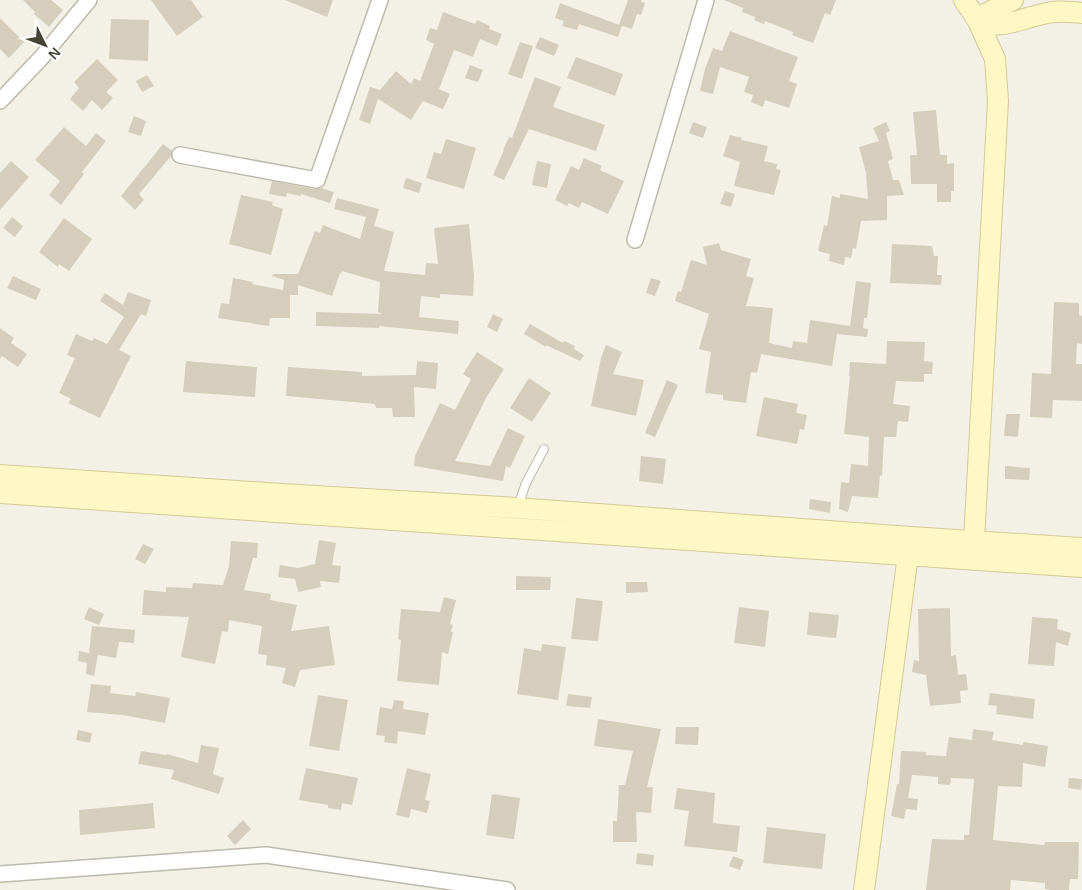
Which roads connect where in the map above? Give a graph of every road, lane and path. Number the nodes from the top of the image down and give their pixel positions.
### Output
1 (89, 0) edge
2 (380, 0) edge
3 (706, 0) edge
4 (964, 0) edge
5 (1013, 0) edge
6 (1082, 13) edge
7 (1024, 20) junction
8 (978, 21) junction
9 (995, 59) junction
10 (0, 101) edge
11 (180, 154) dead end
12 (635, 240) dead end
13 (544, 448) dead end
14 (0, 475) edge
15 (0, 493) edge
16 (517, 508) junction
17 (708, 532) junction
18 (974, 541) junction
19 (1082, 548) edge
20 (908, 555) junction
21 (1082, 567) edge
22 (0, 874) edge
23 (507, 890) edge
24 (864, 890) edge

1 - 10 street
2 - 11 street
3 - 12 street
4 - 8 street
5 - 8 street
6 - 7 street
7 - 8 street
7 - 9 street
8 - 9 street
9 - 18 street
13 - 16 lane
14 - 16 street
15 - 17 street
16 - 17 street
17 - 18 street
17 - 20 street
18 - 19 street
20 - 21 street
20 - 24 street
22 - 23 street

